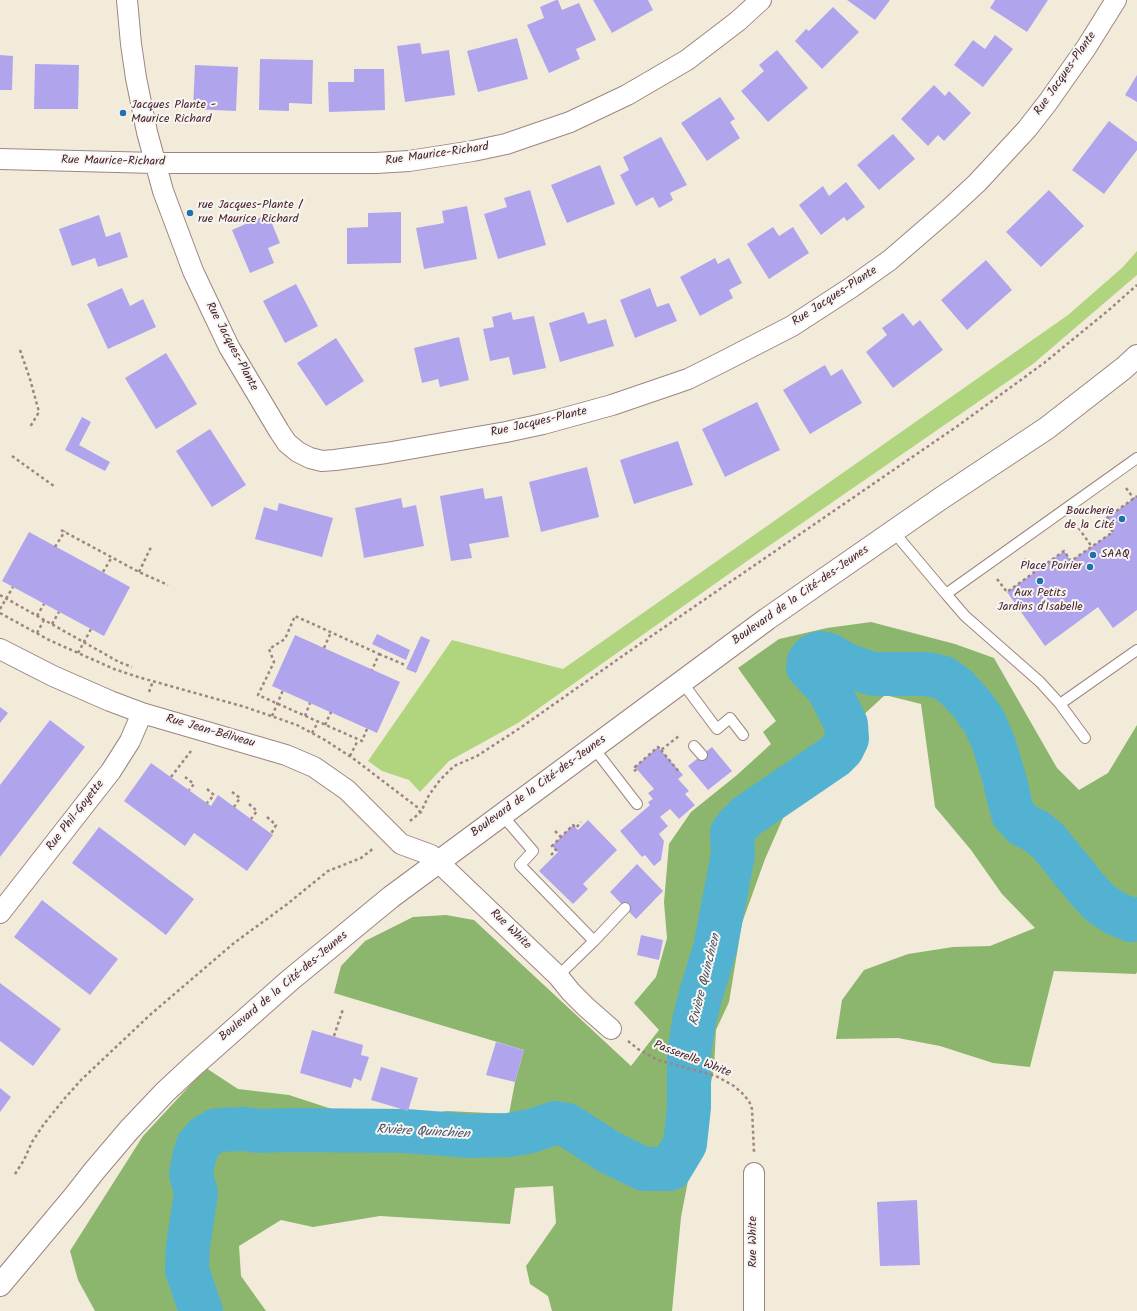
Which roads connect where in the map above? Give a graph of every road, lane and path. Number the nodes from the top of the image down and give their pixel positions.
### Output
1 (127, 0) edge
2 (761, 0) edge
3 (1116, 0) edge
4 (0, 159) edge
5 (155, 163) junction
6 (1137, 285) edge
7 (20, 350) dead end
8 (1136, 359) edge
9 (30, 427) dead end
10 (12, 456) dead end
11 (1137, 458) edge
12 (54, 486) dead end
13 (1137, 496) edge
14 (1065, 510) junction
15 (61, 530) dead end
16 (65, 531) junction
17 (893, 531) junction
18 (152, 545) dead end
19 (56, 547) dead end
20 (1092, 547) junction
21 (112, 557) junction
22 (103, 572) dead end
23 (139, 572) junction
24 (168, 585) dead end
25 (13, 587) dead end
26 (1007, 592) dead end
27 (946, 594) junction
28 (0, 595) edge
29 (6, 599) junction
30 (44, 604) dead end
31 (0, 609) edge
32 (59, 612) dead end
33 (0, 613) edge
34 (37, 616) junction
35 (44, 620) junction
36 (52, 624) junction
37 (91, 629) dead end
38 (331, 632) junction
39 (37, 633) junction
40 (84, 642) junction
41 (324, 648) dead end
42 (0, 649) edge
43 (1137, 650) edge
44 (78, 653) junction
45 (379, 654) junction
46 (405, 665) dead end
47 (132, 667) dead end
48 (372, 670) dead end
49 (138, 677) dead end
50 (682, 682) junction
51 (283, 690) dead end
52 (310, 703) dead end
53 (277, 704) junction
54 (1060, 704) junction
55 (331, 712) dead end
56 (142, 713) junction
57 (272, 716) dead end
58 (305, 716) junction
59 (318, 722) junction
60 (325, 725) junction
61 (367, 729) dead end
62 (312, 733) dead end
63 (743, 735) dead end
64 (679, 736) dead end
65 (1085, 738) dead end
66 (358, 740) junction
67 (694, 746) dead end
68 (593, 747) junction
69 (191, 750) dead end
70 (661, 750) junction
71 (702, 755) dead end
72 (350, 756) dead end
73 (679, 772) dead end
74 (631, 773) dead end
75 (171, 777) dead end
76 (185, 777) dead end
77 (207, 789) dead end
78 (189, 790) dead end
79 (232, 792) dead end
80 (207, 803) dead end
81 (249, 804) dead end
82 (637, 804) dead end
83 (234, 807) dead end
84 (421, 812) dead end
85 (502, 815) junction
86 (267, 818) dead end
87 (251, 819) dead end
88 (581, 822) dead end
89 (555, 831) dead end
90 (271, 834) dead end
91 (561, 837) junction
92 (401, 844) joint
93 (361, 858) dead end
94 (548, 858) dead end
95 (438, 861) junction
96 (625, 908) dead end
97 (0, 913) edge
98 (594, 941) junction
99 (556, 979) junction
100 (343, 1009) dead end
101 (619, 1034) joint
102 (334, 1036) dead end
103 (754, 1173) joint
104 (15, 1174) dead end
105 (0, 1285) edge
106 (754, 1311) edge

1 - 5 street, Rue Jacques-Plante
2 - 5 street, Rue Maurice-Richard
3 - 5 street, Rue Jacques-Plante
4 - 5 street, Rue Maurice-Richard
6 - 84 path
7 - 9 path
8 - 17 main road, Boulevard de la Cité-des-Jeunes
10 - 12 path
11 - 14 lane
13 - 20 path
14 - 20 path
14 - 27 lane
15 - 16 path
16 - 19 path
16 - 21 path
17 - 27 lane
17 - 50 main road, Boulevard de la Cité-des-Jeunes
18 - 23 path
20 - 26 path
21 - 22 path
21 - 23 path
23 - 24 path
25 - 29 path
27 - 54 lane
28 - 29 path
29 - 31 path
29 - 34 path
30 - 34 path
32 - 36 path
33 - 39 path
34 - 35 path
35 - 36 path
35 - 39 path
36 - 40 path
37 - 40 path
38 - 41 path
38 - 45 path
38 - 53 path
39 - 44 path
40 - 44 path
40 - 47 path
42 - 56 street, Rue Jean-Béliveau
43 - 54 lane
44 - 49 path
45 - 46 path
45 - 48 path
50 - 63 lane
50 - 68 main road, Boulevard de la Cité-des-Jeunes
51 - 53 path
52 - 58 path
53 - 57 path
53 - 58 path
54 - 65 lane
55 - 60 path
56 - 92 street, Rue Jean-Béliveau
56 - 97 street, Rue Phil-Goyette
58 - 59 path
59 - 60 path
59 - 62 path
60 - 66 path
61 - 66 path
64 - 70 path
66 - 72 path
67 - 71 lane
68 - 82 lane
68 - 85 main road, Boulevard de la Cité-des-Jeunes
69 - 75 path
70 - 73 path
70 - 74 path
76 - 78 path
77 - 80 path
79 - 83 path
81 - 87 path
85 - 95 main road, Boulevard de la Cité-des-Jeunes
85 - 98 lane
86 - 90 path
88 - 91 path
89 - 91 path
91 - 94 path
92 - 95 street, Rue White
93 - 104 path
95 - 99 street, Rue White
95 - 105 main road, Boulevard de la Cité-des-Jeunes
96 - 98 lane
98 - 99 lane
99 - 101 street, Rue White
100 - 102 path
101 - 103 path, Passerelle White
103 - 106 street, Rue White

